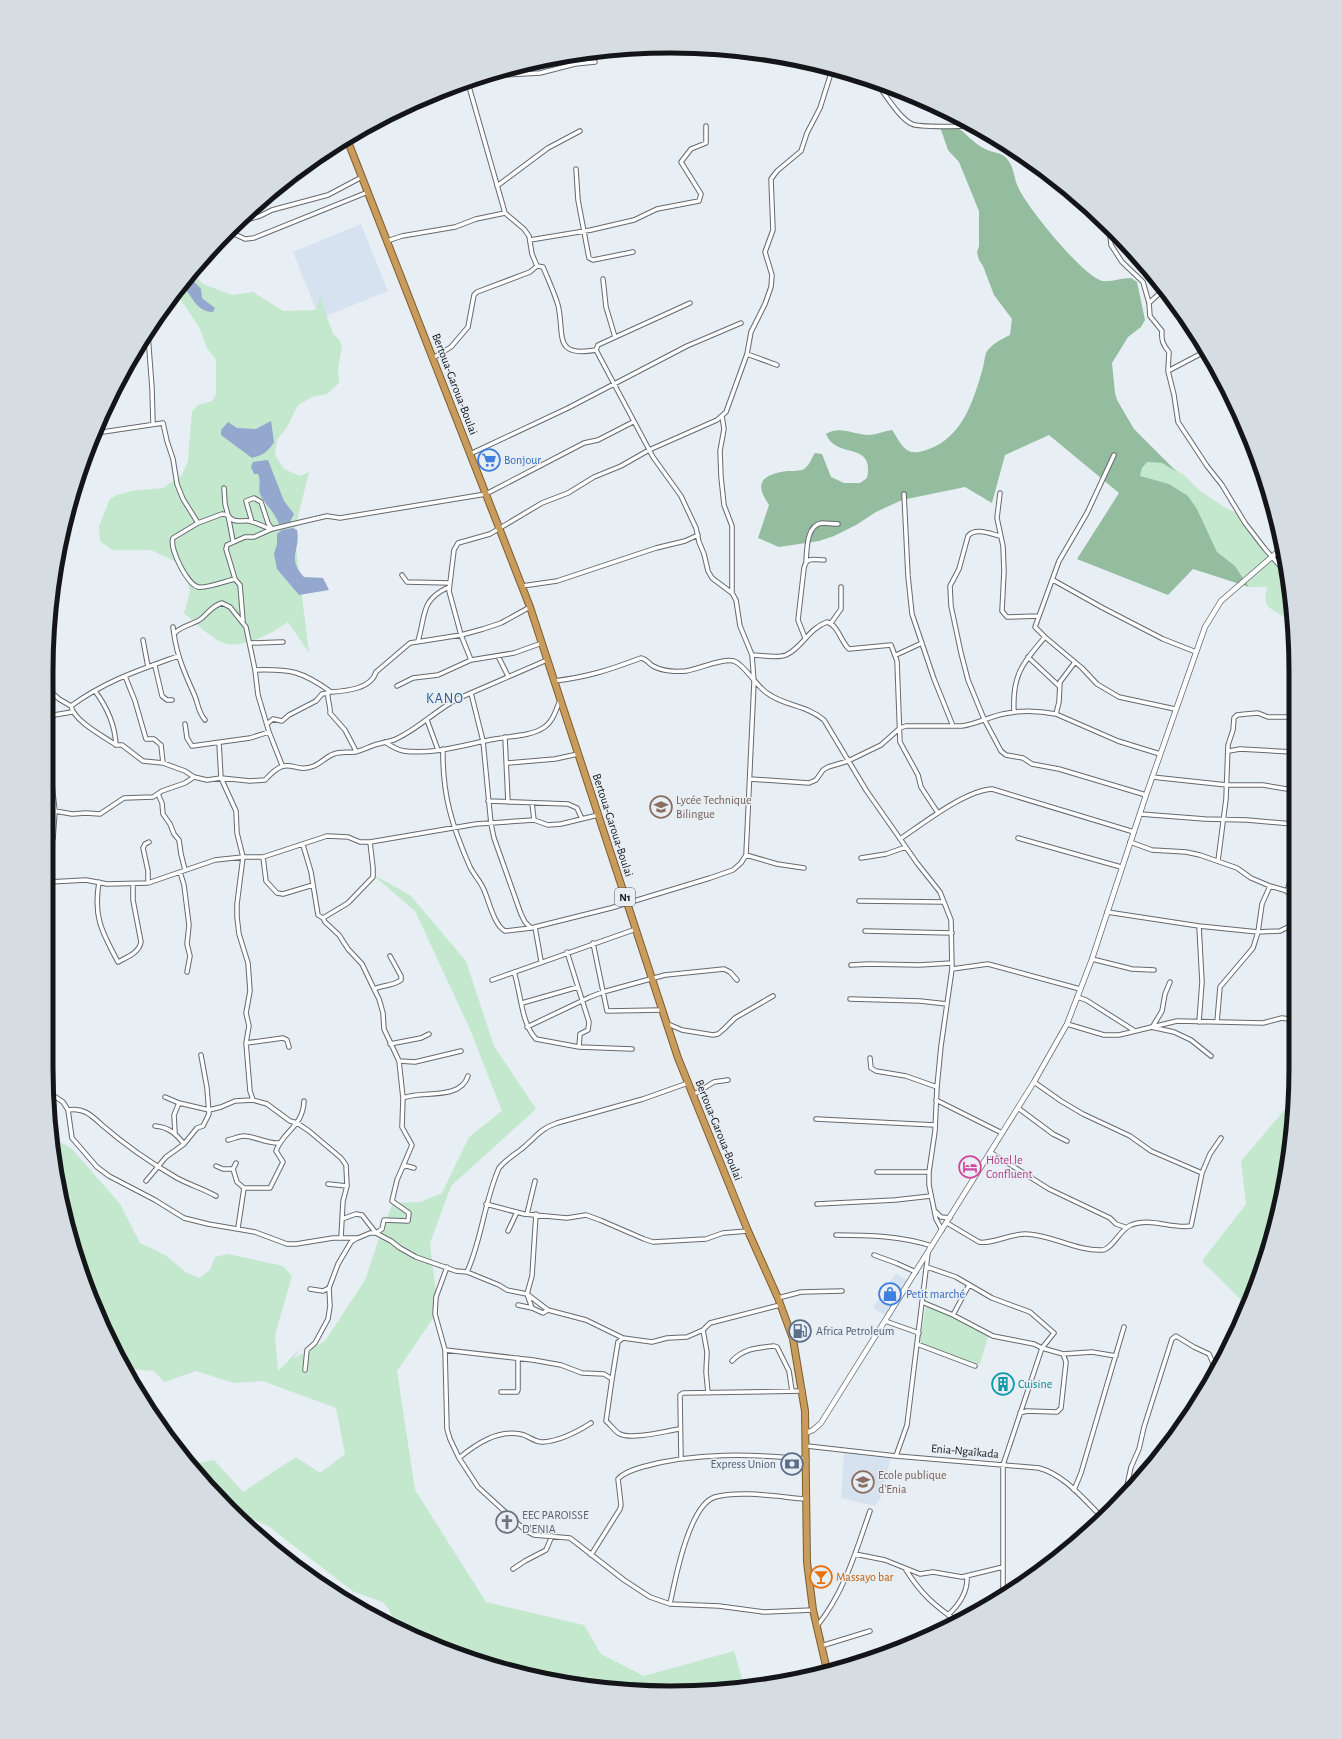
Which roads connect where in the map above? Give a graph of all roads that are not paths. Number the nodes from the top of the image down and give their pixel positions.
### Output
1 (595, 62) dead end
2 (831, 74) edge
3 (509, 75) edge
4 (469, 87) edge
5 (882, 91) edge
6 (706, 126) dead end
7 (961, 126) edge
8 (580, 131) dead end
9 (349, 144) edge
10 (576, 169) dead end
11 (362, 177) junction
12 (498, 186) junction
13 (368, 192) junction
14 (506, 213) junction
15 (250, 219) edge
16 (583, 231) junction
17 (234, 234) edge
18 (1110, 236) edge
19 (530, 240) junction
20 (387, 241) junction
21 (633, 252) dead end
22 (537, 266) junction
23 (603, 279) dead end
24 (1160, 293) edge
25 (690, 303) dead end
26 (1149, 303) junction
27 (741, 323) dead end
28 (615, 337) junction
29 (149, 342) edge
30 (596, 350) junction
31 (747, 354) junction
32 (1201, 354) edge
33 (433, 358) junction
34 (776, 365) dead end
35 (1168, 371) junction
36 (613, 384) junction
37 (722, 416) junction
38 (633, 422) junction
39 (153, 424) junction
40 (101, 432) edge
41 (649, 450) junction
42 (470, 454) junction
43 (1114, 455) dead end
44 (224, 488) dead end
45 (1000, 493) dead end
46 (486, 494) junction
47 (904, 494) dead end
48 (228, 515) junction
49 (252, 522) junction
50 (198, 523) junction
51 (838, 524) dead end
52 (499, 527) junction
53 (272, 529) junction
54 (698, 535) junction
55 (1000, 536) junction
56 (233, 541) junction
57 (1277, 552) edge
58 (1272, 557) junction
59 (824, 560) dead end
60 (806, 562) junction
61 (1280, 566) edge
62 (402, 575) dead end
63 (235, 579) junction
64 (1053, 580) junction
65 (449, 585) junction
66 (522, 586) junction
67 (841, 588) dead end
68 (732, 594) junction
69 (530, 607) junction
70 (1039, 616) junction
71 (243, 621) junction
72 (831, 623) junction
73 (173, 628) dead end
74 (174, 634) junction
75 (461, 635) junction
76 (1045, 637) junction
77 (805, 638) junction
78 (143, 640) dead end
79 (418, 641) junction
80 (283, 642) dead end
81 (250, 643) junction
82 (542, 643) junction
83 (922, 643) junction
84 (1196, 652) junction
85 (752, 654) junction
86 (896, 655) junction
87 (178, 656) junction
88 (498, 656) junction
89 (1028, 657) junction
90 (471, 660) junction
91 (547, 660) junction
92 (1075, 662) junction
93 (153, 666) junction
94 (148, 667) junction
95 (255, 670) junction
96 (125, 676) junction
97 (508, 676) junction
98 (554, 682) junction
99 (754, 682) junction
100 (397, 686) dead end
101 (1059, 686) junction
102 (95, 691) junction
103 (471, 693) junction
104 (53, 694) edge
105 (172, 700) dead end
106 (560, 700) junction
107 (71, 706) junction
108 (1176, 709) junction
109 (72, 712) junction
110 (1014, 712) junction
111 (1056, 714) junction
112 (53, 715) edge
113 (1289, 717) edge
114 (984, 719) junction
115 (205, 720) dead end
116 (427, 720) junction
117 (185, 724) dead end
118 (267, 724) junction
119 (952, 726) junction
120 (900, 728) junction
121 (269, 732) junction
122 (505, 737) junction
123 (483, 741) junction
124 (385, 742) junction
125 (218, 743) junction
126 (116, 744) junction
127 (443, 749) junction
128 (438, 750) junction
129 (356, 751) junction
130 (1229, 751) junction
131 (1289, 752) edge
132 (578, 754) junction
133 (1160, 754) junction
134 (848, 761) junction
135 (163, 763) junction
136 (507, 763) junction
137 (282, 766) junction
138 (194, 777) junction
139 (1152, 777) junction
140 (222, 778) junction
141 (750, 779) junction
142 (1227, 785) junction
143 (1289, 789) edge
144 (53, 794) edge
145 (158, 794) junction
146 (1146, 795) junction
147 (488, 801) junction
148 (508, 802) junction
149 (532, 803) junction
150 (55, 811) junction
151 (938, 814) junction
152 (1140, 814) junction
153 (598, 815) junction
154 (582, 819) junction
155 (1224, 819) junction
156 (534, 820) junction
157 (491, 824) junction
158 (1289, 824) edge
159 (453, 827) junction
160 (1134, 832) junction
161 (1018, 838) dead end
162 (53, 839) dead end
163 (900, 840) junction
164 (149, 842) dead end
165 (370, 842) junction
166 (1130, 842) junction
167 (303, 845) junction
168 (906, 848) junction
169 (746, 855) junction
170 (242, 857) junction
171 (263, 857) junction
172 (861, 858) dead end
173 (1218, 861) junction
174 (1122, 867) junction
175 (804, 868) dead end
176 (185, 870) junction
177 (180, 872) junction
178 (53, 882) edge
179 (99, 882) junction
180 (148, 883) junction
181 (133, 884) junction
182 (313, 885) junction
183 (1289, 885) edge
184 (1270, 886) junction
185 (1287, 892) joint
186 (859, 901) dead end
187 (627, 902) junction
188 (944, 902) junction
189 (1107, 912) junction
190 (323, 918) junction
191 (1199, 926) junction
192 (1289, 926) edge
193 (533, 928) junction
194 (636, 928) junction
195 (865, 931) dead end
196 (1258, 932) junction
197 (952, 933) junction
198 (593, 943) junction
199 (567, 952) junction
200 (390, 956) dead end
201 (1092, 959) junction
202 (541, 962) junction
203 (952, 963) junction
204 (851, 965) dead end
205 (952, 969) junction
206 (1154, 970) dead end
207 (187, 972) dead end
208 (514, 972) junction
209 (652, 979) junction
210 (492, 980) dead end
211 (737, 980) dead end
212 (1170, 982) dead end
213 (578, 987) junction
214 (374, 989) junction
215 (1080, 989) junction
216 (604, 992) junction
217 (773, 996) dead end
218 (1077, 997) junction
219 (850, 999) dead end
220 (582, 1001) junction
221 (522, 1002) junction
222 (947, 1004) junction
223 (662, 1010) junction
224 (1289, 1019) edge
225 (1199, 1022) junction
226 (1217, 1022) junction
227 (667, 1023) junction
228 (1067, 1024) junction
229 (1152, 1026) junction
230 (527, 1027) junction
231 (1135, 1031) junction
232 (429, 1034) dead end
233 (246, 1043) junction
234 (390, 1044) junction
235 (289, 1047) dead end
236 (579, 1047) junction
237 (632, 1049) dead end
238 (461, 1051) dead end
239 (201, 1055) dead end
240 (1211, 1056) dead end
241 (870, 1058) dead end
242 (399, 1061) junction
243 (468, 1076) dead end
244 (728, 1080) dead end
245 (1034, 1082) junction
246 (688, 1083) junction
247 (937, 1087) junction
248 (693, 1095) junction
249 (54, 1096) edge
250 (165, 1097) dead end
251 (403, 1098) junction
252 (253, 1100) junction
253 (936, 1100) junction
254 (304, 1102) dead end
255 (179, 1103) junction
256 (1018, 1108) junction
257 (68, 1110) junction
258 (209, 1110) junction
259 (816, 1119) dead end
260 (297, 1123) junction
261 (935, 1125) junction
262 (155, 1126) dead end
263 (175, 1133) junction
264 (1002, 1133) junction
265 (1221, 1138) dead end
266 (228, 1140) dead end
267 (1067, 1141) dead end
268 (279, 1143) junction
269 (184, 1144) junction
270 (990, 1152) junction
271 (236, 1163) dead end
272 (216, 1166) dead end
273 (158, 1167) junction
274 (403, 1167) junction
275 (414, 1168) dead end
276 (233, 1169) junction
277 (877, 1172) dead end
278 (929, 1172) junction
279 (1202, 1172) junction
280 (146, 1181) dead end
281 (534, 1181) dead end
282 (328, 1184) dead end
283 (347, 1186) junction
284 (244, 1188) junction
285 (216, 1196) dead end
286 (931, 1196) junction
287 (486, 1204) junction
288 (817, 1204) dead end
289 (935, 1211) junction
290 (517, 1212) junction
291 (527, 1214) junction
292 (536, 1214) junction
293 (950, 1218) junction
294 (342, 1219) junction
295 (947, 1223) junction
296 (1125, 1227) junction
297 (238, 1228) junction
298 (942, 1230) junction
299 (508, 1231) dead end
300 (748, 1231) junction
301 (376, 1233) junction
302 (836, 1235) dead end
303 (341, 1238) junction
304 (358, 1238) junction
305 (932, 1246) junction
306 (928, 1252) junction
307 (874, 1255) dead end
308 (447, 1267) junction
309 (927, 1267) junction
310 (466, 1272) junction
311 (916, 1272) junction
312 (969, 1285) junction
313 (329, 1288) junction
314 (310, 1289) dead end
315 (842, 1291) dead end
316 (527, 1294) junction
317 (778, 1298) junction
318 (922, 1302) junction
319 (518, 1305) dead end
320 (780, 1305) junction
321 (532, 1308) junction
322 (548, 1310) junction
323 (953, 1315) junction
324 (885, 1321) junction
325 (1124, 1327) dead end
326 (703, 1330) junction
327 (919, 1333) junction
328 (623, 1338) junction
329 (917, 1344) junction
330 (1042, 1348) junction
331 (445, 1350) junction
332 (1063, 1354) junction
333 (1116, 1356) junction
334 (518, 1359) junction
335 (732, 1361) dead end
336 (1213, 1364) edge
337 (975, 1366) dead end
338 (305, 1370) dead end
339 (612, 1379) junction
340 (792, 1391) junction
341 (803, 1391) junction
342 (501, 1392) dead end
343 (708, 1393) junction
344 (1020, 1413) junction
345 (591, 1423) dead end
346 (680, 1430) junction
347 (806, 1432) junction
348 (806, 1446) junction
349 (896, 1456) junction
350 (459, 1458) junction
351 (681, 1458) junction
352 (807, 1459) junction
353 (1004, 1465) junction
354 (1128, 1484) edge
355 (1074, 1490) junction
356 (807, 1500) junction
357 (870, 1511) dead end
358 (1099, 1514) edge
359 (552, 1536) junction
360 (855, 1554) junction
361 (591, 1555) junction
362 (1003, 1567) junction
363 (513, 1569) dead end
364 (906, 1570) junction
365 (967, 1576) junction
366 (1003, 1589) edge
367 (670, 1604) junction
368 (813, 1610) junction
369 (948, 1615) junction
370 (952, 1618) edge
371 (817, 1627) junction
372 (870, 1631) dead end
373 (821, 1646) junction
374 (826, 1666) edge

1 - 3 street
2 - 31 street
4 - 12 street
5 - 7 street
6 - 16 street
8 - 12 street
9 - 11 highway, Bertoua-Garoua-Boulai / N1
10 - 16 street
11 - 13 highway, Bertoua-Garoua-Boulai / N1
11 - 15 street
12 - 14 street
13 - 17 street
13 - 20 highway, Bertoua-Garoua-Boulai / N1
14 - 19 street
14 - 20 street
16 - 19 street
16 - 21 street
18 - 26 street
19 - 22 street
20 - 33 highway, Bertoua-Garoua-Boulai / N1
22 - 30 street
22 - 33 street
23 - 28 street
24 - 26 street
25 - 28 street
26 - 35 street
27 - 36 street
28 - 30 street
29 - 39 street
30 - 36 street
31 - 34 street
31 - 37 street
32 - 35 street
33 - 42 highway, Bertoua-Garoua-Boulai / N1
35 - 58 street
36 - 38 street
36 - 42 street
37 - 41 street
37 - 68 street
38 - 41 street
38 - 46 street
39 - 40 street
39 - 50 street
41 - 52 street
41 - 54 street
42 - 46 highway, Bertoua-Garoua-Boulai / N1
43 - 64 street
44 - 48 street
45 - 55 street
46 - 52 highway, Bertoua-Garoua-Boulai / N1
46 - 53 street
47 - 83 street
48 - 49 street
48 - 50 street
48 - 56 street
49 - 53 street
49 - 53 street
50 - 63 street
51 - 60 street
52 - 65 street
52 - 66 highway, Bertoua-Garoua-Boulai / N1
53 - 56 street
54 - 66 street
54 - 68 street
55 - 70 street
55 - 114 street
56 - 63 street
57 - 58 street
58 - 61 street
58 - 84 street
59 - 60 street
60 - 77 street
62 - 65 street
63 - 71 street
64 - 70 street
64 - 84 street
65 - 75 street
65 - 79 street
66 - 69 highway, Bertoua-Garoua-Boulai / N1
67 - 72 street
68 - 85 street
69 - 75 street
69 - 82 highway, Bertoua-Garoua-Boulai / N1
70 - 76 street
71 - 74 street
71 - 81 street
72 - 77 street
72 - 86 street
73 - 74 street
74 - 87 street
75 - 79 street
75 - 90 street
76 - 89 street
76 - 92 street
77 - 85 street
78 - 94 street
79 - 95 street
80 - 81 street
81 - 95 street
82 - 88 street
82 - 91 highway, Bertoua-Garoua-Boulai / N1
83 - 86 street
83 - 119 street
84 - 108 street
85 - 99 street
86 - 120 street
87 - 93 street
87 - 115 street
88 - 90 street
88 - 97 street
89 - 101 street
89 - 110 street
90 - 100 street
91 - 97 street
91 - 98 highway, Bertoua-Garoua-Boulai / N1
92 - 101 street
92 - 108 street
93 - 94 street
93 - 105 street
94 - 96 street
95 - 118 street
96 - 102 street
96 - 135 street
97 - 103 street
98 - 99 street
98 - 106 highway, Bertoua-Garoua-Boulai / N1
99 - 134 street
99 - 141 street
101 - 111 street
102 - 107 street
102 - 126 street
103 - 116 street
103 - 123 street
104 - 107 street
106 - 122 street
106 - 132 highway, Bertoua-Garoua-Boulai / N1
107 - 109 street
108 - 133 street
109 - 112 street
109 - 126 street
110 - 111 street
110 - 114 street
111 - 133 street
113 - 130 street
114 - 119 street
114 - 146 street
116 - 124 street
116 - 128 street
117 - 125 street
118 - 121 street
118 - 129 street
119 - 120 street
120 - 134 street
120 - 151 street
121 - 125 street
121 - 137 street
122 - 123 street
122 - 136 street
123 - 127 street
123 - 147 street
124 - 128 street
124 - 129 street
125 - 140 street
126 - 135 street
127 - 128 street
127 - 159 street
129 - 137 street
130 - 131 street
130 - 142 street
132 - 136 street
132 - 153 highway, Bertoua-Garoua-Boulai / N1
133 - 139 street
134 - 141 street
134 - 163 street
135 - 138 street
136 - 148 street
137 - 140 street
138 - 140 street
138 - 145 street
139 - 142 street
139 - 146 street
140 - 170 street
141 - 169 street
142 - 143 street
142 - 155 street
144 - 150 street
145 - 150 street
145 - 176 street
146 - 152 street
147 - 148 street
147 - 157 street
148 - 149 street
149 - 154 street
149 - 156 street
150 - 162 street
151 - 160 street
151 - 163 street
152 - 155 street
152 - 160 street
153 - 154 street
153 - 187 highway, Bertoua-Garoua-Boulai / N1
154 - 156 street
155 - 158 street
155 - 173 street
156 - 157 street
157 - 159 street
157 - 193 street
159 - 165 street
159 - 193 street
160 - 166 street
161 - 174 street
163 - 168 street
164 - 180 street
165 - 167 street
165 - 190 street
166 - 173 street
166 - 174 street
167 - 171 street
167 - 182 street
168 - 172 street
168 - 188 street
169 - 175 street
169 - 187 street
170 - 171 street
170 - 176 street
170 - 233 street
171 - 182 street
173 - 184 street
174 - 189 street
176 - 177 street
177 - 180 street
177 - 207 street
178 - 179 street
179 - 181 street
179 - 181 street
180 - 181 street
182 - 190 street
183 - 185 street
184 - 185 street
184 - 196 street
186 - 188 street
187 - 193 street
187 - 194 highway, Bertoua-Garoua-Boulai / N1
188 - 197 street
189 - 191 street
189 - 201 street
190 - 214 street
191 - 196 street
191 - 225 street
192 - 196 street
193 - 202 street
194 - 198 street
194 - 209 highway, Bertoua-Garoua-Boulai / N1
195 - 197 street
196 - 226 street
197 - 203 street
198 - 199 street
198 - 216 street
199 - 202 street
199 - 213 street
200 - 214 street
201 - 206 street
201 - 215 street
202 - 208 street
203 - 204 street
203 - 205 street
205 - 215 street
205 - 222 street
208 - 210 street
208 - 221 street
209 - 211 street
209 - 216 street
209 - 223 highway, Bertoua-Garoua-Boulai / N1
212 - 229 street
213 - 220 street
213 - 221 street
214 - 234 street
215 - 218 street
216 - 220 street
216 - 223 street
217 - 227 street
218 - 228 street
218 - 231 street
219 - 222 street
220 - 230 street
220 - 236 street
221 - 230 street
222 - 247 street
223 - 227 highway, Bertoua-Garoua-Boulai / N1
224 - 226 street
225 - 226 street
225 - 229 street
227 - 246 highway, Bertoua-Garoua-Boulai / N1
228 - 231 street
228 - 245 street
229 - 231 street
229 - 240 street
230 - 236 street
232 - 234 street
233 - 235 street
233 - 252 street
234 - 242 street
236 - 237 street
238 - 242 street
239 - 258 street
241 - 247 street
242 - 251 street
243 - 251 street
244 - 248 street
245 - 256 street
245 - 279 street
246 - 248 highway, Bertoua-Garoua-Boulai / N1
246 - 287 street
247 - 253 street
248 - 300 highway, Bertoua-Garoua-Boulai / N1
249 - 257 street
250 - 255 street
251 - 274 street
252 - 258 street
252 - 260 street
253 - 261 street
253 - 264 street
254 - 260 street
255 - 258 street
255 - 263 street
256 - 264 street
256 - 267 street
257 - 273 street
257 - 297 street
258 - 269 street
259 - 261 street
260 - 268 street
260 - 283 street
261 - 278 street
262 - 263 street
263 - 269 street
264 - 270 street
265 - 279 street
266 - 268 street
268 - 284 street
269 - 273 street
270 - 293 street
270 - 296 street
271 - 276 street
272 - 276 street
273 - 280 street
273 - 285 street
274 - 275 street
274 - 301 street
276 - 284 street
277 - 278 street
278 - 286 street
279 - 296 street
281 - 291 street
282 - 283 street
283 - 294 street
284 - 297 street
286 - 288 street
286 - 289 street
287 - 290 street
287 - 310 street
289 - 293 street
289 - 298 street
290 - 291 street
290 - 299 street
291 - 292 street
292 - 300 street
292 - 316 street
293 - 295 street
294 - 301 street
294 - 303 street
295 - 296 street
295 - 298 street
297 - 303 street
298 - 305 street
300 - 317 highway, Bertoua-Garoua-Boulai / N1
301 - 304 street
301 - 308 street
302 - 305 street
303 - 304 street
304 - 313 street
305 - 306 street
306 - 309 street
306 - 311 street
307 - 311 street
308 - 310 street
308 - 331 street
309 - 312 street
309 - 318 street
310 - 316 street
311 - 324 street
312 - 323 street
312 - 330 street
313 - 314 street
313 - 338 street
315 - 317 street
316 - 321 street
316 - 322 street
317 - 320 highway, Bertoua-Garoua-Boulai / N1
318 - 323 street
318 - 327 street
319 - 321 street
320 - 326 street
320 - 341 highway, Bertoua-Garoua-Boulai / N1
321 - 322 street
322 - 328 street
323 - 330 street
324 - 327 street
324 - 347 street
325 - 333 street
326 - 328 street
326 - 343 street
327 - 329 street
328 - 339 street
329 - 337 street
329 - 349 street
330 - 332 street
330 - 344 street
331 - 334 street
331 - 350 street
332 - 333 street
332 - 344 street
333 - 355 street
334 - 339 street
334 - 342 street
335 - 340 street
336 - 354 street
339 - 346 street
340 - 341 street
340 - 343 street
341 - 347 highway, Bertoua-Garoua-Boulai / N1
343 - 346 street
344 - 353 street
345 - 350 street
346 - 351 street
347 - 348 highway, Bertoua-Garoua-Boulai / N1
348 - 349 street, Enia-Ngaîkada
348 - 352 highway, Bertoua-Garoua-Boulai / N1
349 - 353 street, Enia-Ngaîkada
350 - 359 street
351 - 352 street
351 - 361 street
352 - 356 highway, Bertoua-Garoua-Boulai / N1
353 - 355 street, Enia-Ngaîkada
353 - 362 street
355 - 358 street, Enia-Ngaîkada
356 - 367 street
356 - 368 highway, Bertoua-Garoua-Boulai / N1
357 - 360 street
359 - 361 street
359 - 363 street
360 - 364 street
360 - 371 street
361 - 367 street
362 - 365 street
362 - 366 street
364 - 365 street
364 - 369 street
365 - 369 street
367 - 368 street
368 - 371 highway, Bertoua-Garoua-Boulai / N1
369 - 370 street
371 - 373 highway, Bertoua-Garoua-Boulai / N1
372 - 373 street
373 - 374 highway, Bertoua-Garoua-Boulai / N1

